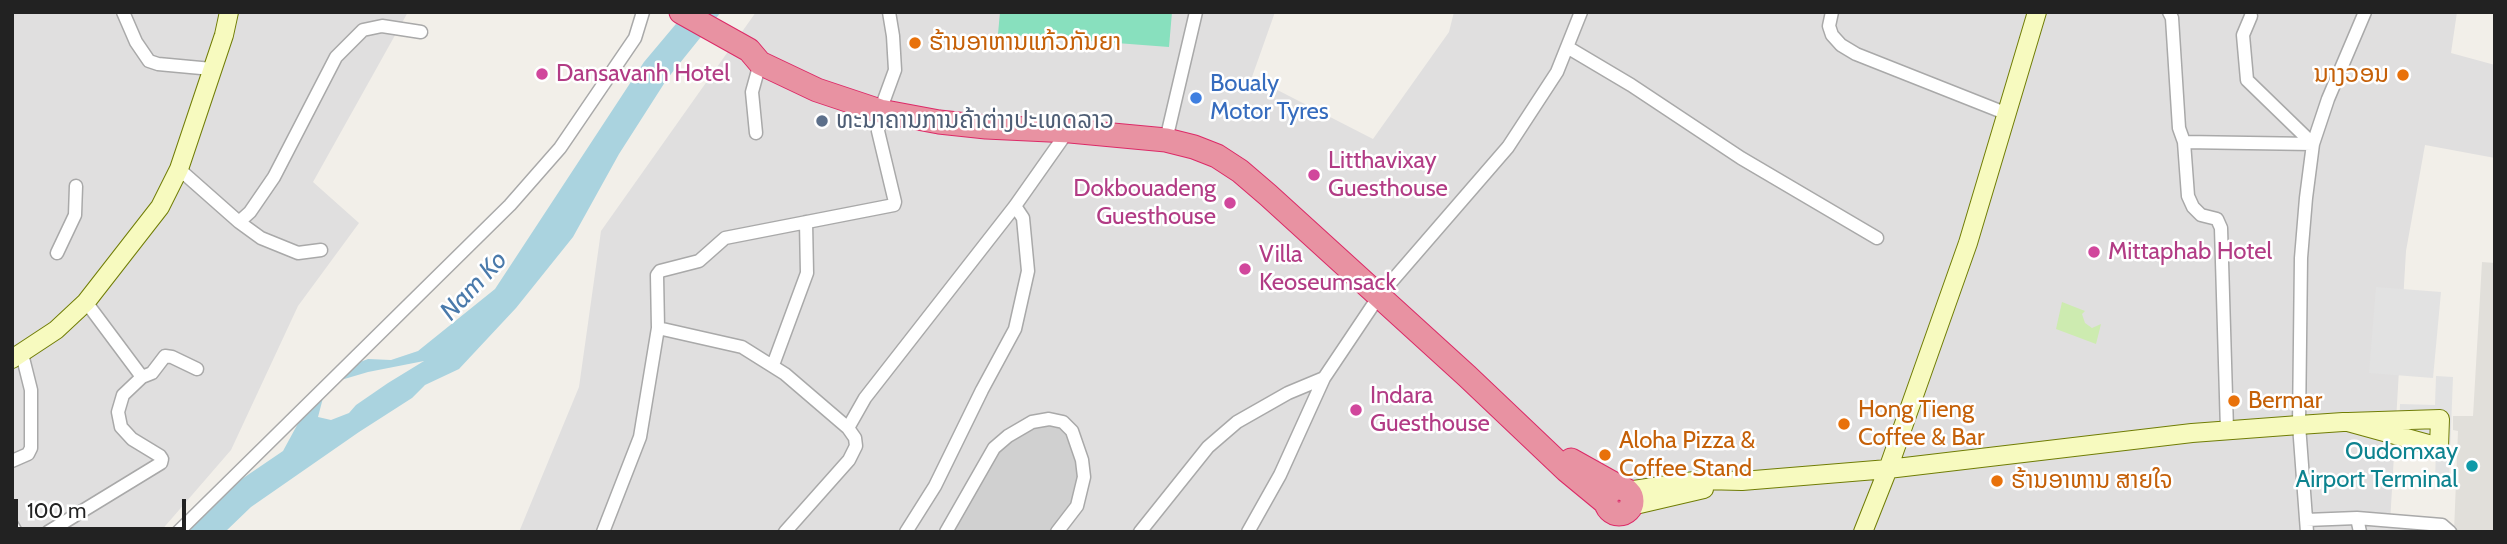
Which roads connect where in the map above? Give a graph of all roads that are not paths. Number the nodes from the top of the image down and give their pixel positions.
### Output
1 (123, 12) edge
2 (229, 12) edge
3 (643, 12) edge
4 (681, 12) edge
5 (888, 12) edge
6 (1196, 12) edge
7 (1581, 12) edge
8 (1832, 12) edge
9 (2037, 12) edge
10 (2169, 12) edge
11 (2365, 12) edge
12 (2251, 16) dead end
13 (421, 32) dead end
14 (1567, 47) junction
15 (748, 52) junction
16 (212, 69) junction
17 (882, 106) junction
18 (2005, 113) junction
19 (1071, 125) junction
20 (756, 133) dead end
21 (1168, 134) junction
22 (2184, 142) junction
23 (2313, 145) junction
24 (179, 169) junction
25 (76, 186) dead end
26 (1015, 206) junction
27 (239, 222) junction
28 (806, 222) junction
29 (1877, 238) dead end
30 (321, 250) dead end
31 (57, 253) dead end
32 (1382, 292) junction
33 (86, 302) junction
34 (658, 327) junction
35 (17, 356) edge
36 (773, 365) junction
37 (197, 369) dead end
38 (142, 377) junction
39 (1324, 378) junction
40 (2348, 422) dead end
41 (2299, 425) junction
42 (848, 428) junction
43 (2227, 430) junction
44 (12, 461) edge
45 (1888, 468) junction
46 (1621, 506) edge
47 (2357, 518) junction
48 (12, 525) edge
49 (2307, 526) edge
50 (16, 532) edge
51 (48, 532) edge
52 (178, 532) edge
53 (603, 532) edge
54 (785, 532) edge
55 (906, 532) edge
56 (946, 532) edge
57 (1057, 532) edge
58 (1140, 532) edge
59 (1248, 532) edge
60 (1636, 532) edge
61 (1863, 532) edge
62 (2360, 532) edge
63 (2450, 532) edge

1 - 16 street
2 - 16 street
3 - 52 street
4 - 15 highway
5 - 17 street
6 - 21 street
7 - 14 street
8 - 18 street
9 - 18 street
10 - 22 street
11 - 23 street
12 - 23 street
13 - 27 street
14 - 29 street
14 - 32 street
15 - 17 highway
15 - 20 street
16 - 24 street
17 - 19 highway
17 - 28 street
18 - 45 street
19 - 21 highway
19 - 26 street
21 - 32 highway
22 - 23 street
22 - 43 street
23 - 41 street
24 - 27 street
24 - 33 street
25 - 31 street
26 - 42 street
26 - 55 street
27 - 30 street
28 - 34 street
28 - 36 street
32 - 39 street
32 - 46 highway
33 - 35 street
33 - 38 street
34 - 36 street
34 - 53 street
35 - 44 street
36 - 42 street
37 - 38 street
38 - 51 street
39 - 58 street
39 - 59 street
40 - 41 street
41 - 43 street
41 - 49 street
42 - 54 street
43 - 45 street
45 - 46 street
45 - 61 street
46 - 60 highway
47 - 49 street
47 - 62 street
47 - 63 street
48 - 50 street
56 - 57 street

